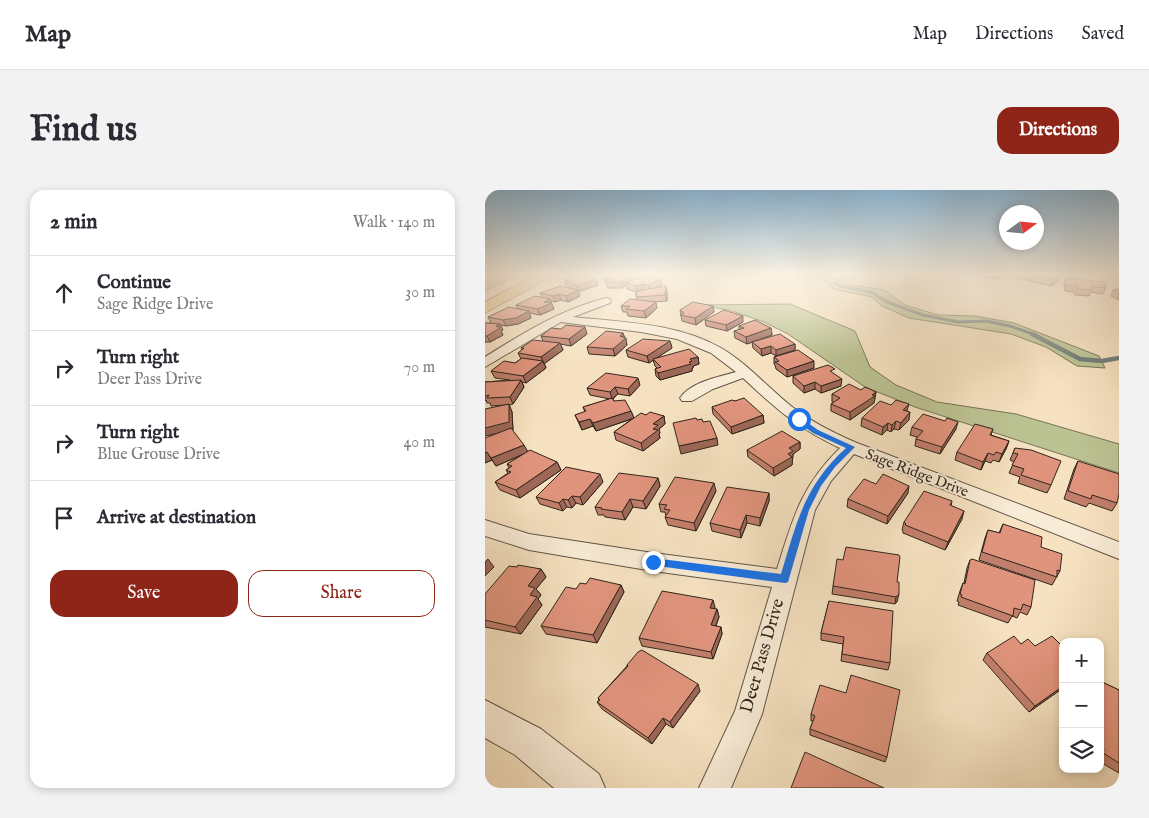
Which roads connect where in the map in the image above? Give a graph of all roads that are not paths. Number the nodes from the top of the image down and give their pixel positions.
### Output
1 (601, 303) edge
2 (561, 319) junction
3 (485, 363) edge
4 (746, 373) junction
5 (687, 398) dead end
6 (851, 447) junction
7 (485, 528) edge
8 (1119, 551) edge
9 (785, 579) junction
10 (485, 718) edge
11 (585, 788) edge
12 (715, 788) edge

1 - 2 street
2 - 3 street
2 - 4 street, Sage Ridge Drive
4 - 5 street
4 - 6 street, Sage Ridge Drive
6 - 8 street, Sage Ridge Drive
6 - 9 street, Deer Pass Drive
7 - 9 street
9 - 12 street, Deer Pass Drive
10 - 11 street

